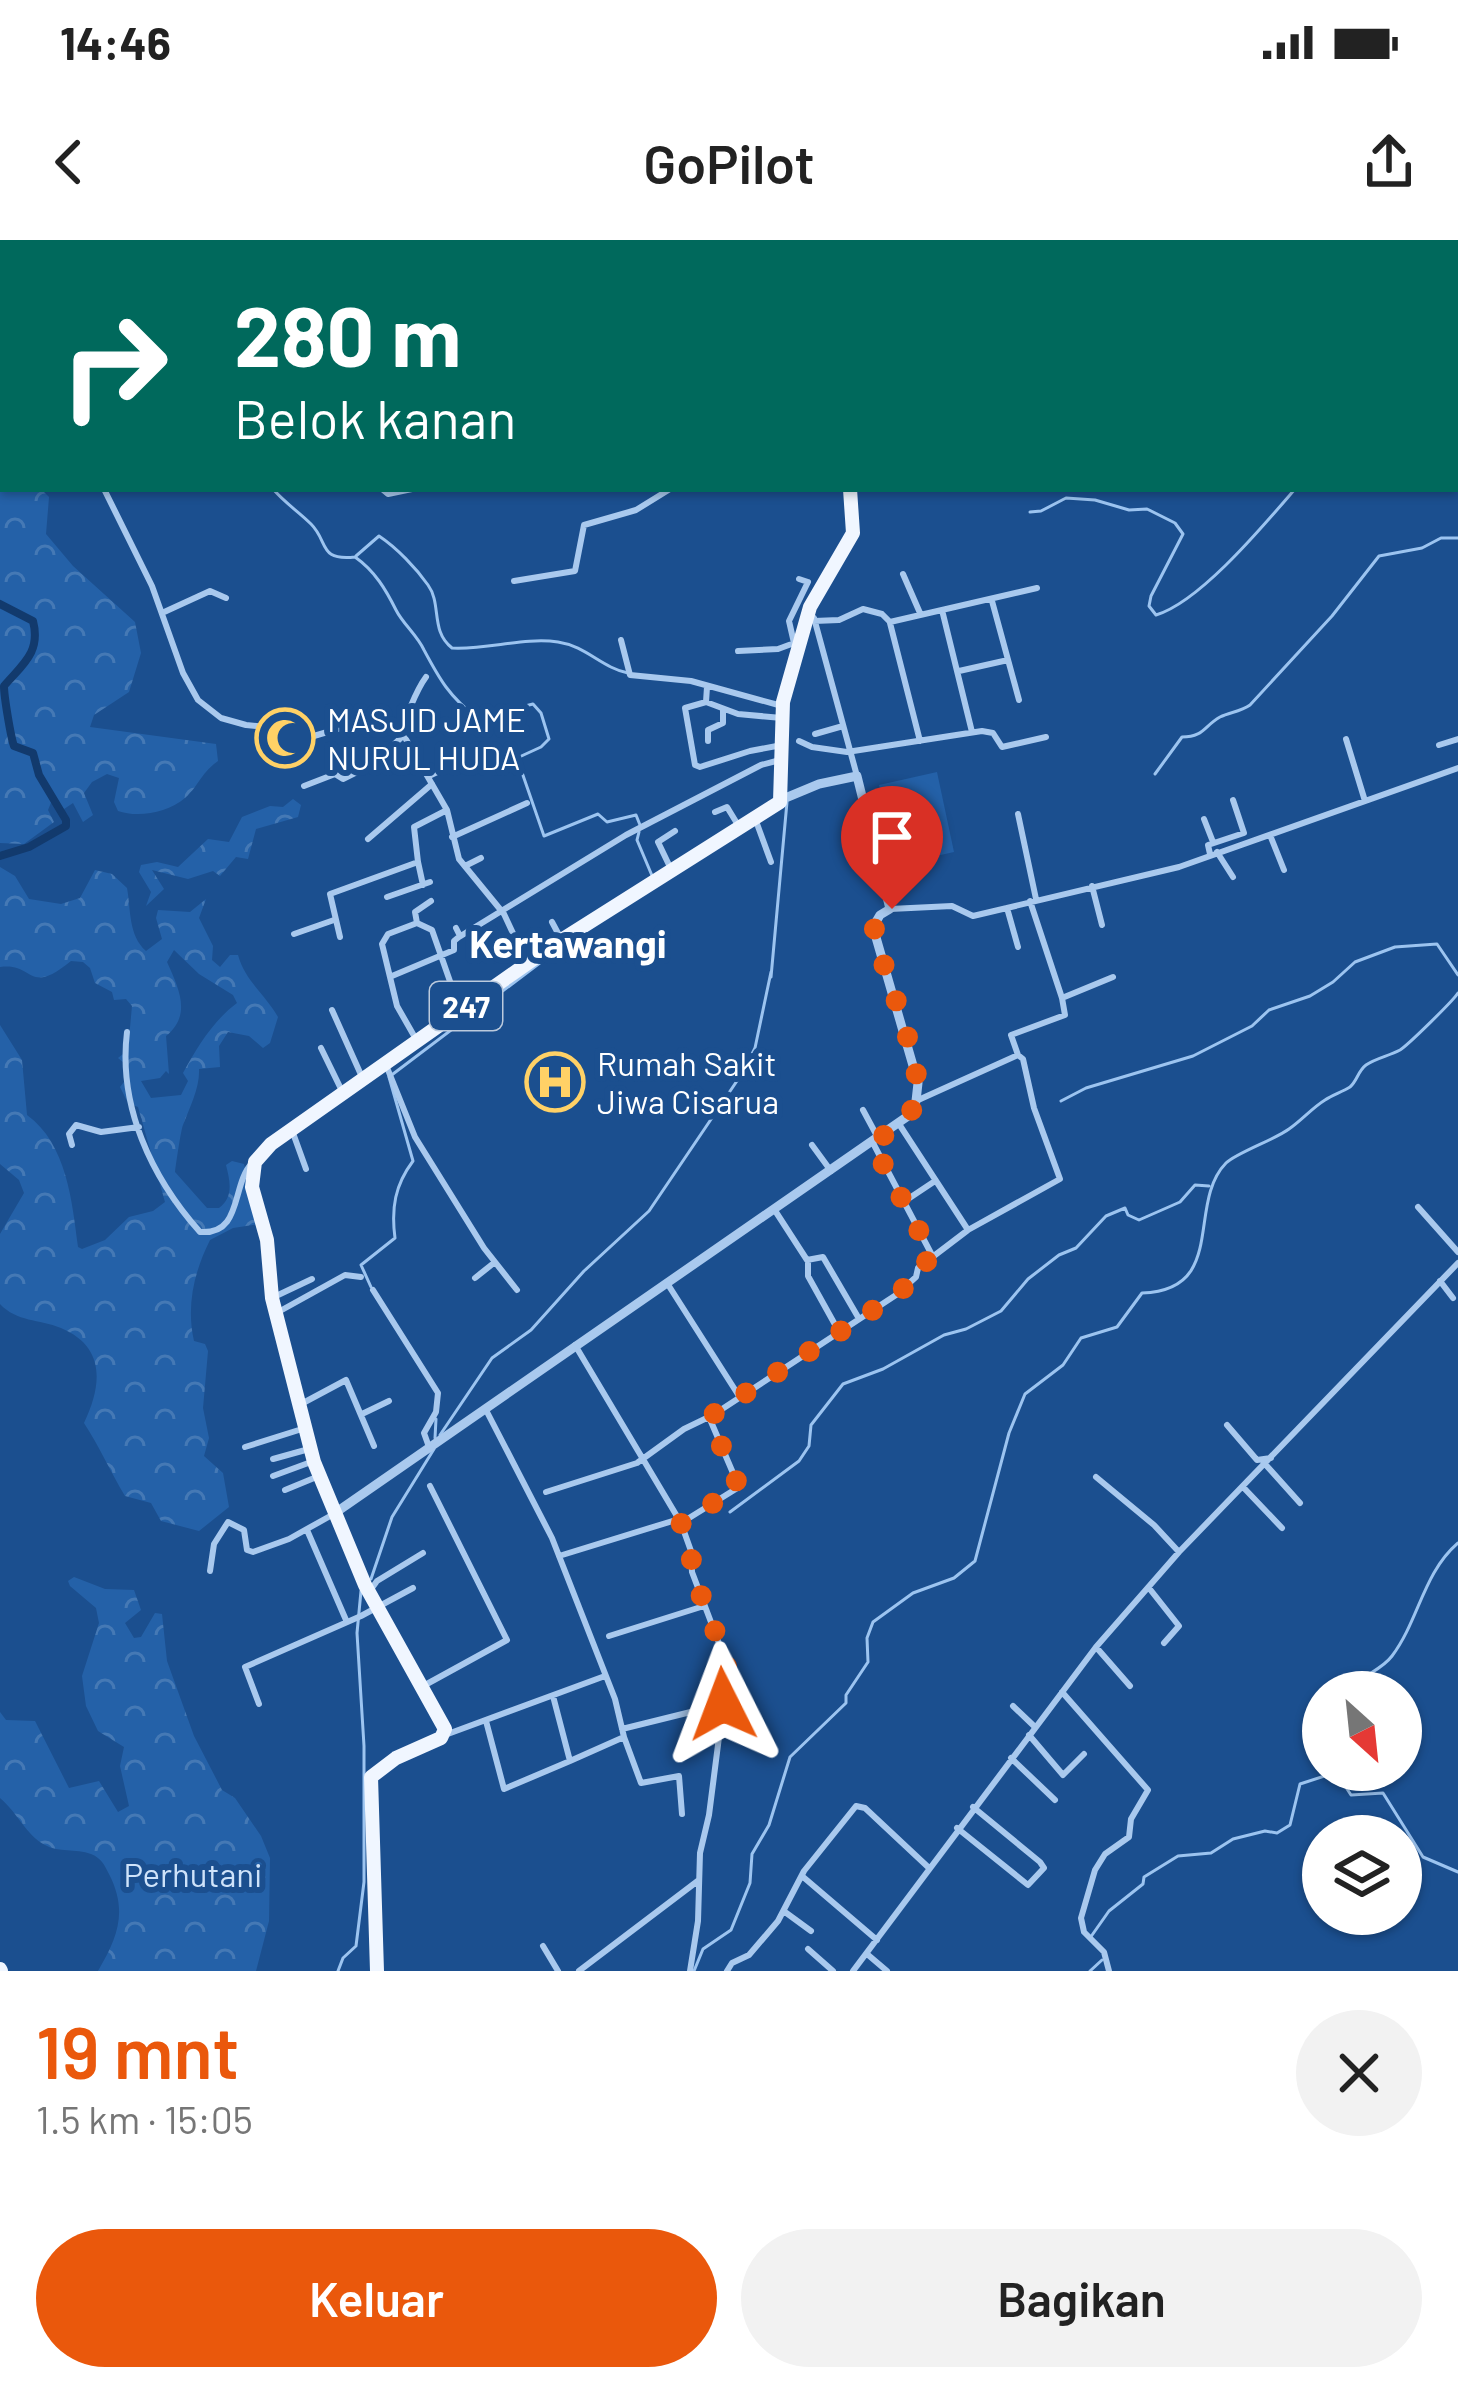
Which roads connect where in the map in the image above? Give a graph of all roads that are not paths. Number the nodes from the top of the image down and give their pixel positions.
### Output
1 (105, 492) edge
2 (665, 492) edge
3 (850, 492) edge
4 (903, 574) dead end
5 (799, 578) dead end
6 (514, 580) dead end
7 (1037, 588) dead end
8 (226, 598) dead end
9 (992, 601) junction
10 (942, 610) junction
11 (162, 613) junction
12 (920, 613) junction
13 (812, 614) junction
14 (890, 622) junction
15 (621, 640) dead end
16 (798, 642) junction
17 (738, 651) dead end
18 (1008, 660) junction
19 (958, 672) junction
20 (426, 677) dead end
21 (707, 687) junction
22 (1019, 700) dead end
23 (706, 702) junction
24 (723, 710) junction
25 (782, 712) junction
26 (843, 726) junction
27 (402, 732) junction
28 (972, 732) junction
29 (815, 734) dead end
30 (1046, 736) dead end
31 (1346, 739) dead end
32 (1458, 739) edge
33 (920, 741) junction
34 (708, 742) dead end
35 (1439, 745) dead end
36 (789, 749) junction
37 (850, 752) junction
38 (517, 758) dead end
39 (1458, 767) edge
40 (857, 776) junction
41 (430, 780) junction
42 (304, 786) dead end
43 (785, 798) junction
44 (1233, 800) dead end
45 (1365, 801) junction
46 (527, 803) dead end
47 (447, 810) junction
48 (715, 812) dead end
49 (1018, 814) dead end
50 (755, 819) junction
51 (1204, 819) dead end
52 (740, 828) junction
53 (675, 831) dead end
54 (1244, 833) junction
55 (1270, 835) junction
56 (452, 837) junction
57 (368, 838) dead end
58 (1254, 839) junction
59 (1214, 842) junction
60 (1214, 853) junction
61 (481, 858) dead end
62 (418, 862) junction
63 (771, 862) dead end
64 (465, 866) junction
65 (672, 870) junction
66 (1284, 870) dead end
67 (1233, 877) dead end
68 (1092, 886) junction
69 (387, 897) dead end
70 (1033, 900) junction
71 (431, 901) dead end
72 (1007, 908) junction
73 (890, 909) junction
74 (500, 910) junction
75 (334, 920) junction
76 (552, 922) dead end
77 (417, 923) junction
78 (1102, 925) dead end
79 (294, 934) dead end
80 (340, 937) dead end
81 (562, 940) junction
82 (1018, 947) dead end
83 (443, 957) junction
84 (527, 964) junction
85 (392, 976) junction
86 (1113, 977) dead end
87 (1062, 998) junction
88 (332, 1010) dead end
89 (460, 1011) junction
90 (128, 1032) dead end
91 (417, 1042) junction
92 (321, 1048) dead end
93 (1018, 1055) junction
94 (386, 1065) junction
95 (363, 1081) junction
96 (344, 1094) junction
97 (916, 1101) junction
98 (863, 1110) dead end
99 (899, 1124) junction
100 (139, 1126) junction
101 (292, 1130) junction
102 (851, 1139) dead end
103 (875, 1142) junction
104 (72, 1145) dead end
105 (812, 1145) dead end
106 (860, 1152) junction
107 (256, 1162) junction
108 (306, 1169) dead end
109 (831, 1171) junction
110 (935, 1181) junction
111 (905, 1201) junction
112 (1418, 1207) dead end
113 (774, 1209) junction
114 (968, 1230) junction
115 (1458, 1252) edge
116 (933, 1257) junction
117 (808, 1261) junction
118 (495, 1262) junction
119 (1458, 1263) edge
120 (361, 1277) dead end
121 (475, 1278) dead end
122 (312, 1279) dead end
123 (1440, 1282) junction
124 (667, 1283) junction
125 (373, 1290) dead end
126 (517, 1290) dead end
127 (1453, 1298) dead end
128 (274, 1305) junction
129 (858, 1317) junction
130 (838, 1330) junction
131 (575, 1346) junction
132 (740, 1396) junction
133 (388, 1401) dead end
134 (299, 1405) junction
135 (486, 1410) junction
136 (362, 1414) junction
137 (709, 1417) junction
138 (1227, 1425) dead end
139 (305, 1428) junction
140 (434, 1444) junction
141 (374, 1446) dead end
142 (245, 1447) dead end
143 (645, 1458) junction
144 (272, 1460) dead end
145 (1268, 1461) junction
146 (314, 1462) junction
147 (273, 1476) dead end
148 (1096, 1477) dead end
149 (430, 1486) dead end
150 (1243, 1487) junction
151 (285, 1490) dead end
152 (546, 1492) dead end
153 (1300, 1503) dead end
154 (335, 1513) junction
155 (680, 1521) junction
156 (1282, 1528) dead end
157 (307, 1530) junction
158 (1179, 1552) junction
159 (423, 1553) dead end
160 (559, 1556) junction
161 (210, 1571) dead end
162 (412, 1588) dead end
163 (1149, 1588) junction
164 (370, 1593) junction
165 (704, 1606) junction
166 (346, 1620) junction
167 (609, 1636) dead end
168 (1164, 1643) dead end
169 (1096, 1647) junction
170 (604, 1676) junction
171 (423, 1686) junction
172 (1130, 1686) dead end
173 (1062, 1692) junction
174 (553, 1696) junction
175 (259, 1704) dead end
176 (723, 1704) junction
177 (1013, 1706) dead end
178 (486, 1721) junction
179 (1036, 1727) junction
180 (623, 1733) junction
181 (1029, 1735) junction
182 (444, 1736) junction
183 (1084, 1754) dead end
184 (1011, 1758) junction
185 (570, 1761) junction
186 (1055, 1800) dead end
187 (973, 1807) junction
188 (682, 1814) dead end
189 (957, 1828) junction
190 (928, 1867) junction
191 (801, 1876) junction
192 (699, 1880) junction
193 (784, 1912) junction
194 (811, 1931) dead end
195 (877, 1940) junction
196 (543, 1946) dead end
197 (808, 1948) dead end
198 (867, 1954) junction
199 (377, 1971) edge
200 (558, 1971) edge
201 (579, 1971) edge
202 (690, 1971) edge
203 (727, 1971) edge
204 (833, 1971) edge
205 (854, 1971) edge
206 (886, 1971) edge
207 (1109, 1971) edge

1 - 11 street
2 - 6 street
3 - 13 main road
4 - 12 street
5 - 16 street
7 - 9 street
8 - 11 street
9 - 10 street
9 - 18 street
10 - 12 street
10 - 19 street
11 - 27 street
12 - 14 street
13 - 14 street
13 - 16 main road
13 - 26 street
14 - 33 street
15 - 21 street
16 - 17 street
16 - 25 main road
18 - 19 street
18 - 22 street
19 - 28 street
20 - 27 street
21 - 23 street
21 - 25 street
23 - 24 street
23 - 36 street
24 - 25 street
24 - 34 street
25 - 36 main road
26 - 29 street
26 - 37 street
27 - 41 street
27 - 42 street
28 - 30 street
28 - 33 street
31 - 45 street
32 - 35 street
33 - 37 street
36 - 37 street
36 - 43 main road
36 - 74 street
37 - 40 street
38 - 41 street
39 - 45 street
40 - 43 street
40 - 73 street
41 - 47 street
41 - 57 street
43 - 50 main road, 247
44 - 54 street
45 - 55 street
46 - 56 street
47 - 56 street
47 - 62 street
48 - 52 street
49 - 70 street
50 - 52 main road, 247
50 - 63 street
51 - 59 street
52 - 65 main road, 247
53 - 65 street
54 - 58 street
54 - 59 street
55 - 58 street
55 - 66 street
56 - 64 street
58 - 60 street
59 - 60 street
60 - 67 street
60 - 68 street
61 - 64 street
62 - 69 street
62 - 75 street
64 - 74 street
65 - 81 main road, 247
68 - 70 street
68 - 78 street
70 - 72 street
70 - 87 street
71 - 77 street
72 - 73 street
72 - 82 street
73 - 97 street
74 - 83 street
74 - 84 street
75 - 79 street
75 - 80 street
76 - 81 street
77 - 83 street
77 - 85 street
81 - 84 main road, 247
83 - 85 street
83 - 89 street
84 - 89 main road, 247
85 - 91 street
86 - 87 street
87 - 93 street
88 - 95 street
89 - 91 main road, 247
90 - 100 street
91 - 94 main road, 247
92 - 96 street
93 - 97 street
93 - 114 street
94 - 95 main road, 247
94 - 118 street
95 - 96 main road, 247
96 - 101 main road, 247
97 - 99 street
98 - 103 street
99 - 103 street
99 - 110 street
100 - 104 street
100 - 107 street
101 - 107 main road, 247
101 - 108 street
102 - 106 street
103 - 106 street
103 - 111 street
105 - 109 street
106 - 109 street
107 - 128 main road
109 - 113 street
110 - 111 street
110 - 114 street
111 - 116 street
112 - 115 street
113 - 117 street
113 - 124 street
114 - 116 street
116 - 129 street
117 - 129 street
117 - 130 street
118 - 121 street
118 - 126 street
119 - 123 street
120 - 128 street
122 - 128 street
123 - 127 street
123 - 145 street
124 - 131 street
124 - 132 street
125 - 140 street
128 - 134 main road
129 - 130 street
130 - 132 street
131 - 135 street
131 - 143 street
132 - 137 street
133 - 136 street
134 - 136 street
134 - 139 main road
135 - 140 street
135 - 160 street
136 - 141 street
137 - 143 street
137 - 155 street
138 - 145 street
139 - 142 street
139 - 146 main road
140 - 154 street
143 - 152 street
143 - 155 street
144 - 146 street
145 - 150 street
145 - 153 street
146 - 147 street
146 - 151 street
146 - 154 main road
148 - 158 street
149 - 171 street
150 - 156 street
150 - 158 street
154 - 157 street
154 - 164 main road
155 - 160 street
155 - 165 street
157 - 161 street
157 - 166 street
158 - 163 street
159 - 164 street
160 - 170 street
162 - 164 street
163 - 168 street
163 - 169 street
164 - 166 street
164 - 171 main road
165 - 167 street
165 - 176 street
166 - 175 street
169 - 172 street
169 - 173 street
170 - 174 street
170 - 180 street
171 - 182 main road
173 - 179 street
173 - 207 street
174 - 178 street
174 - 185 street
176 - 180 street
176 - 192 street
177 - 179 street
178 - 182 street
178 - 185 street
179 - 181 street
180 - 185 street
180 - 188 street
181 - 183 street
181 - 184 street
182 - 199 main road
184 - 186 street
184 - 187 street
187 - 189 street
187 - 189 street
189 - 190 street
190 - 191 street
190 - 195 street
191 - 193 street
191 - 195 street
192 - 201 street
192 - 202 street
193 - 194 street
193 - 203 street
195 - 198 street
196 - 200 street
197 - 204 street
198 - 205 street
198 - 206 street

